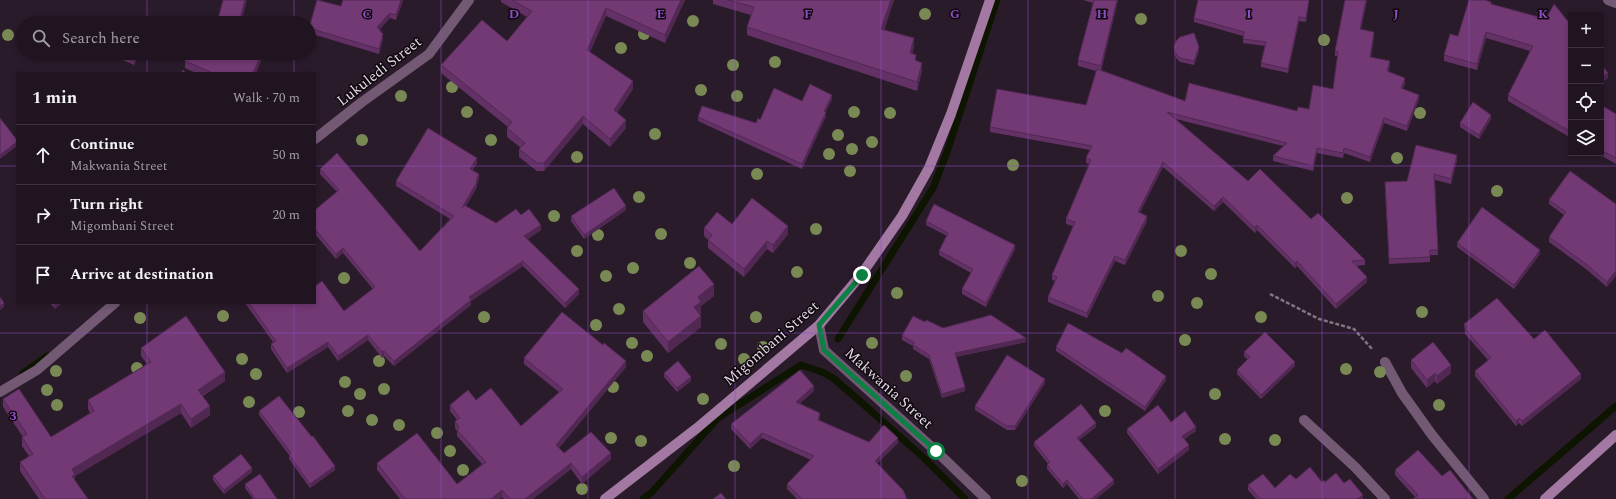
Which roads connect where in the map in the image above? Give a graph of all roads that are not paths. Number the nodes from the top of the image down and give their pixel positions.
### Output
1 (469, 0) edge
2 (990, 0) edge
3 (1608, 0) edge
4 (1616, 3) edge
5 (316, 138) edge
6 (114, 304) edge
7 (819, 325) junction
8 (1385, 362) road end
9 (0, 392) edge
10 (1304, 420) dead end
11 (1616, 435) edge
12 (606, 499) edge
13 (986, 499) edge
14 (1385, 499) edge
15 (1484, 499) edge
16 (1545, 499) edge

1 - 5 street, Lukuledi Street
2 - 7 main road, Migombani Street
3 - 4 street
6 - 9 street
7 - 12 main road, Migombani Street
7 - 13 street, Makwania Street
8 - 15 street
10 - 14 street
11 - 16 main road

